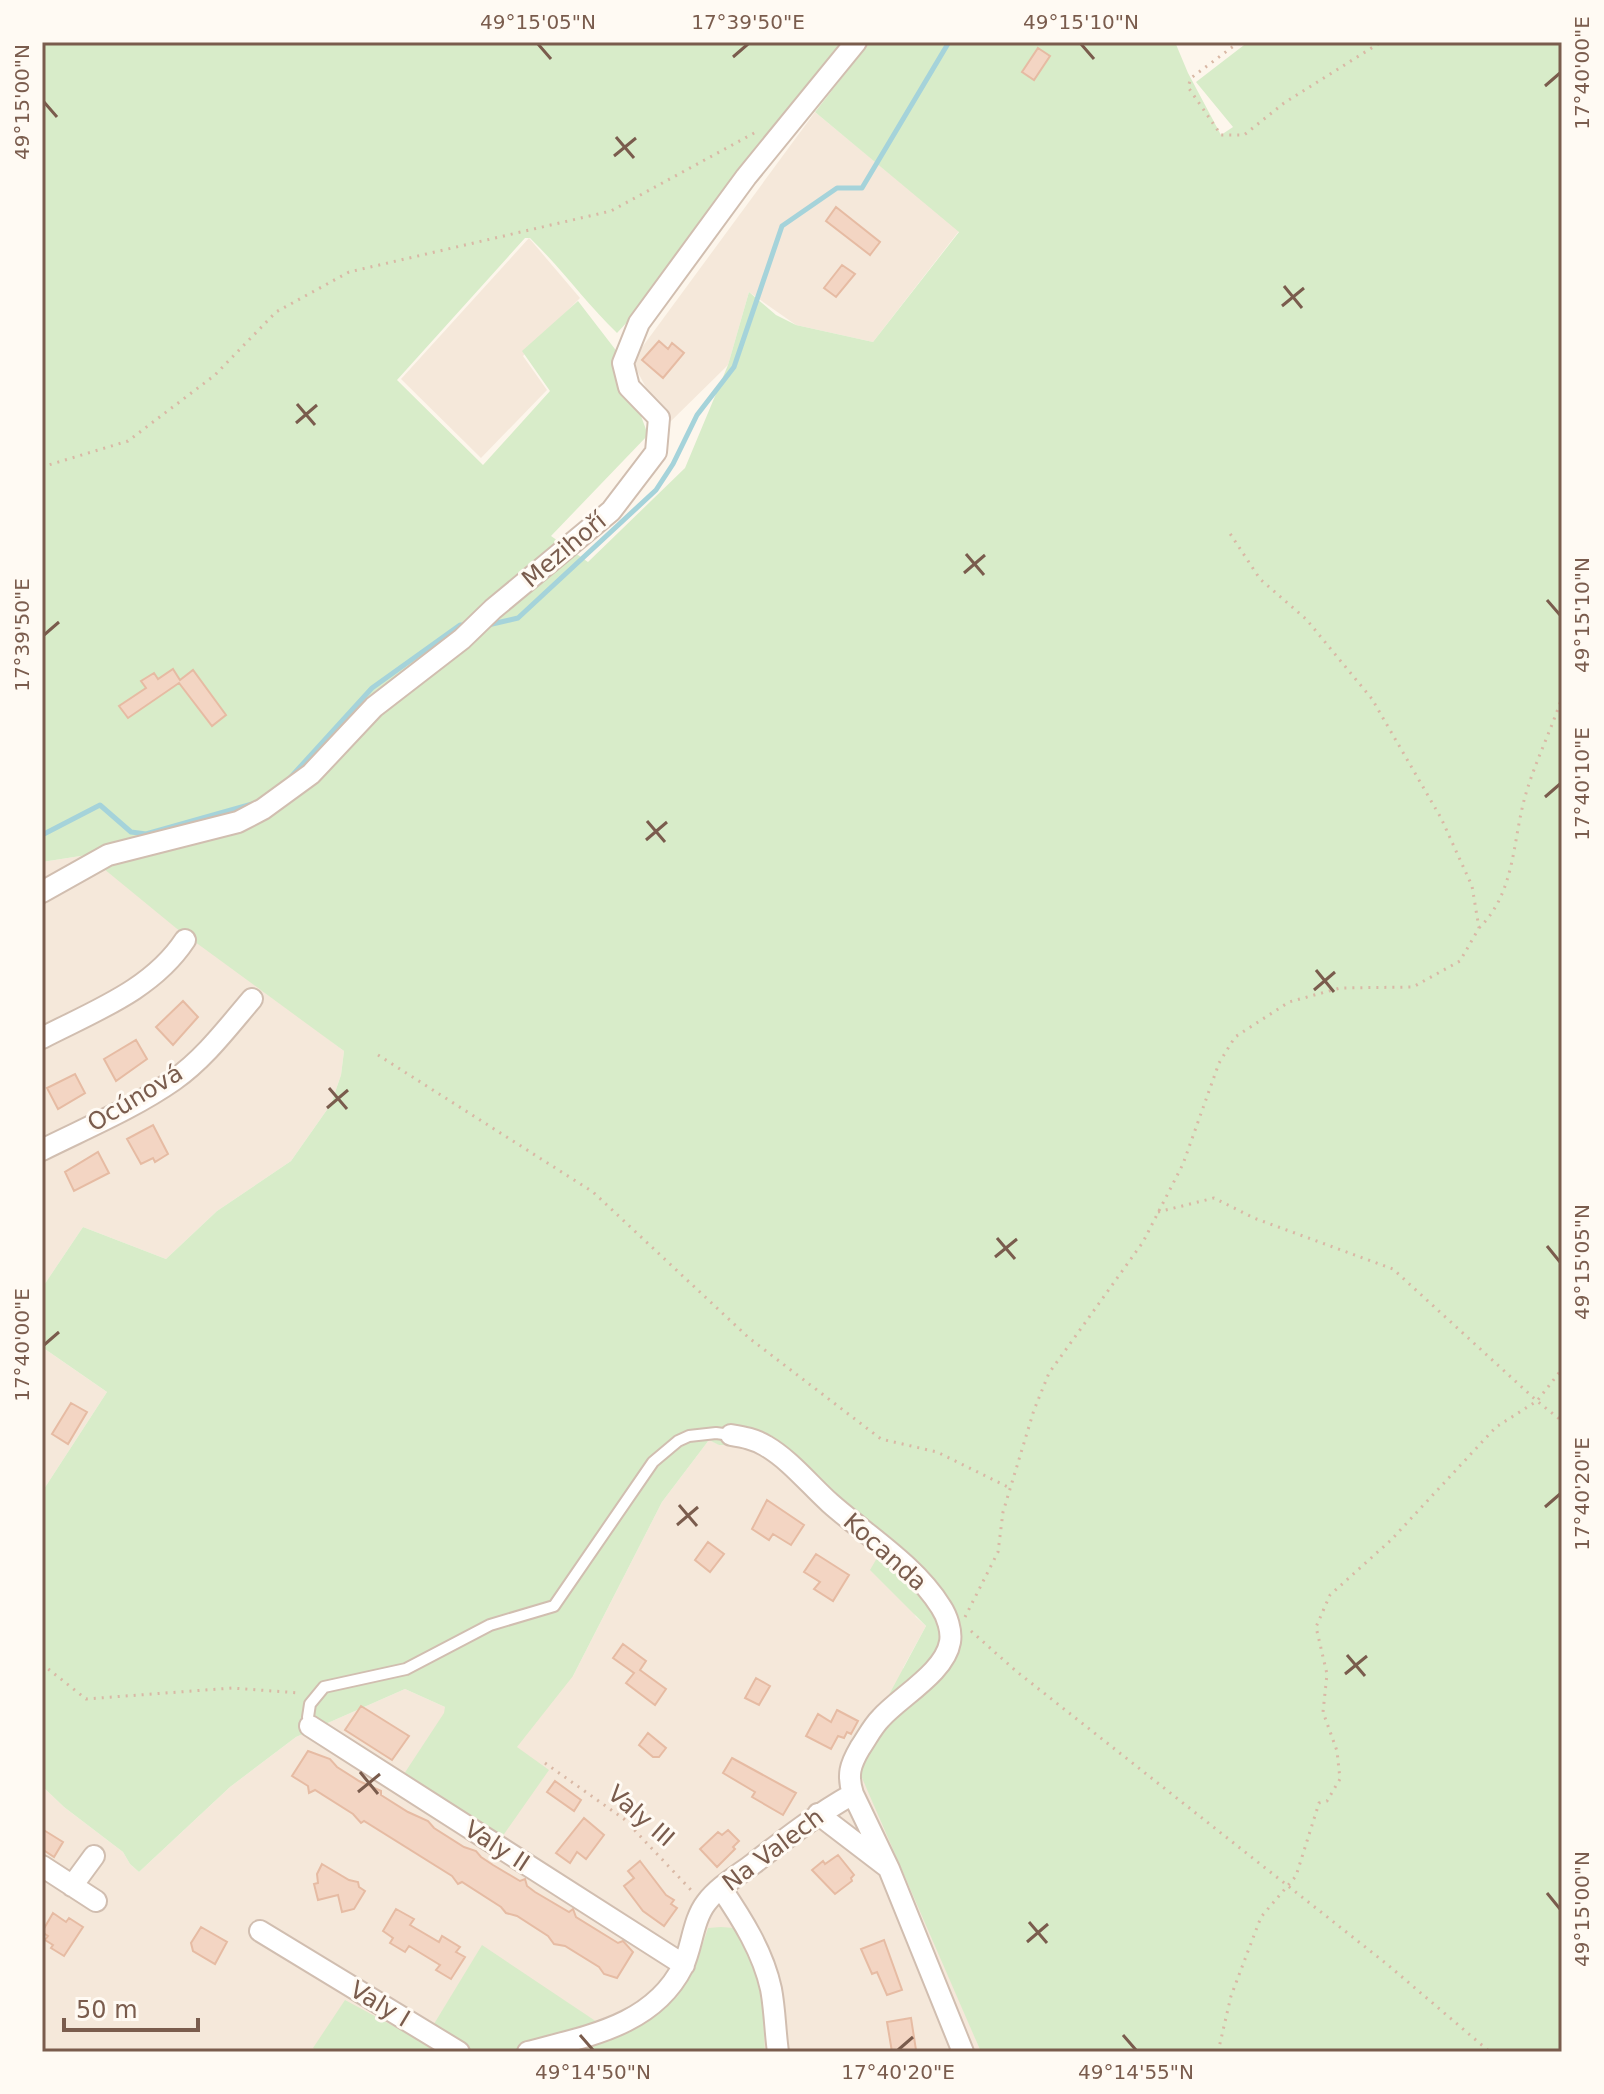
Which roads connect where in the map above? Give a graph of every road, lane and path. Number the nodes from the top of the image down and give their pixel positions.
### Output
1 (856, 42) edge
2 (1239, 42) edge
3 (1381, 42) edge
4 (762, 129) dead end
5 (42, 467) edge
6 (1229, 532) dead end
7 (1562, 697) edge
8 (42, 892) edge
9 (1479, 928) junction
10 (185, 940) dead end
11 (252, 999) dead end
12 (42, 1038) edge
13 (378, 1055) dead end
14 (42, 1150) edge
15 (1158, 1212) junction
16 (1562, 1369) edge
17 (1537, 1401) junction
18 (1562, 1421) edge
19 (731, 1435) joint
20 (1010, 1488) junction
21 (42, 1664) edge
22 (316, 1694) junction
23 (310, 1726) joint
24 (545, 1763) dead end
25 (853, 1794) junction
26 (818, 1814) junction
27 (94, 1856) dead end
28 (42, 1866) edge
29 (889, 1869) junction
30 (72, 1886) junction
31 (1286, 1886) junction
32 (721, 1888) junction
33 (96, 1901) dead end
34 (704, 1905) junction
35 (260, 1931) dead end
36 (684, 1965) junction
37 (459, 2052) edge
38 (528, 2052) edge
39 (778, 2052) edge
40 (963, 2052) edge
41 (1218, 2052) edge
42 (1490, 2052) edge

1 - 8 street, Mezihoří
2 - 3 path
4 - 5 path
6 - 9 path
7 - 9 path
9 - 15 path
10 - 12 street
11 - 14 street, Ocúnová
13 - 20 path
15 - 17 path
15 - 20 path
16 - 17 path
17 - 18 path
17 - 31 path
19 - 22 lane
19 - 25 street, Kocanda
20 - 31 path
21 - 22 path
22 - 23 lane
23 - 36 street, Valy II
24 - 34 path, Valy III
25 - 26 street, Na Valech
25 - 29 street
26 - 29 street
26 - 32 street, Na Valech
27 - 30 street
28 - 30 street
29 - 40 street
30 - 33 street
31 - 41 path
31 - 42 path
32 - 34 street, Na Valech
32 - 39 street
34 - 36 street, Na Valech
35 - 37 street, Valy I
36 - 38 street, Na Valech

